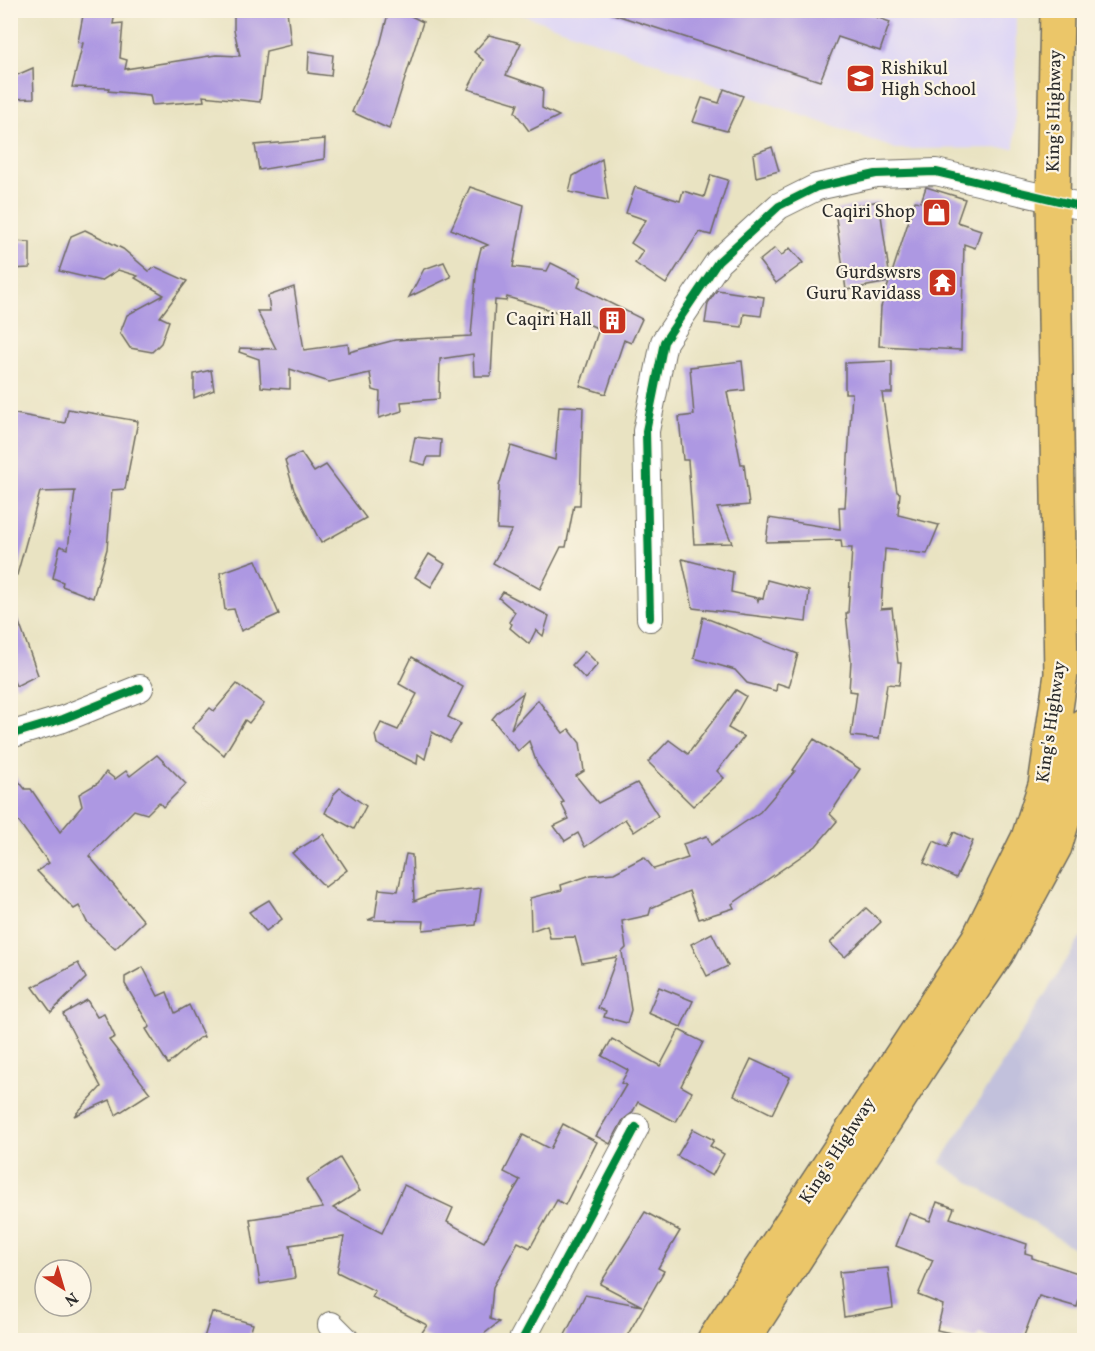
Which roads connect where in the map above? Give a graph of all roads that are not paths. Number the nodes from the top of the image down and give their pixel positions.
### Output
1 (1057, 10) edge
2 (1053, 199) junction
3 (1084, 207) edge
4 (650, 618) dead end
5 (140, 688) dead end
6 (1084, 725) edge
7 (10, 735) edge
8 (636, 1127) dead end
9 (522, 1341) edge
10 (714, 1341) edge
11 (743, 1341) edge

1 - 2 highway, King's Highway
2 - 3 street
2 - 4 street
2 - 10 highway, King's Highway
5 - 7 street
6 - 11 highway, King's Highway
8 - 9 street

